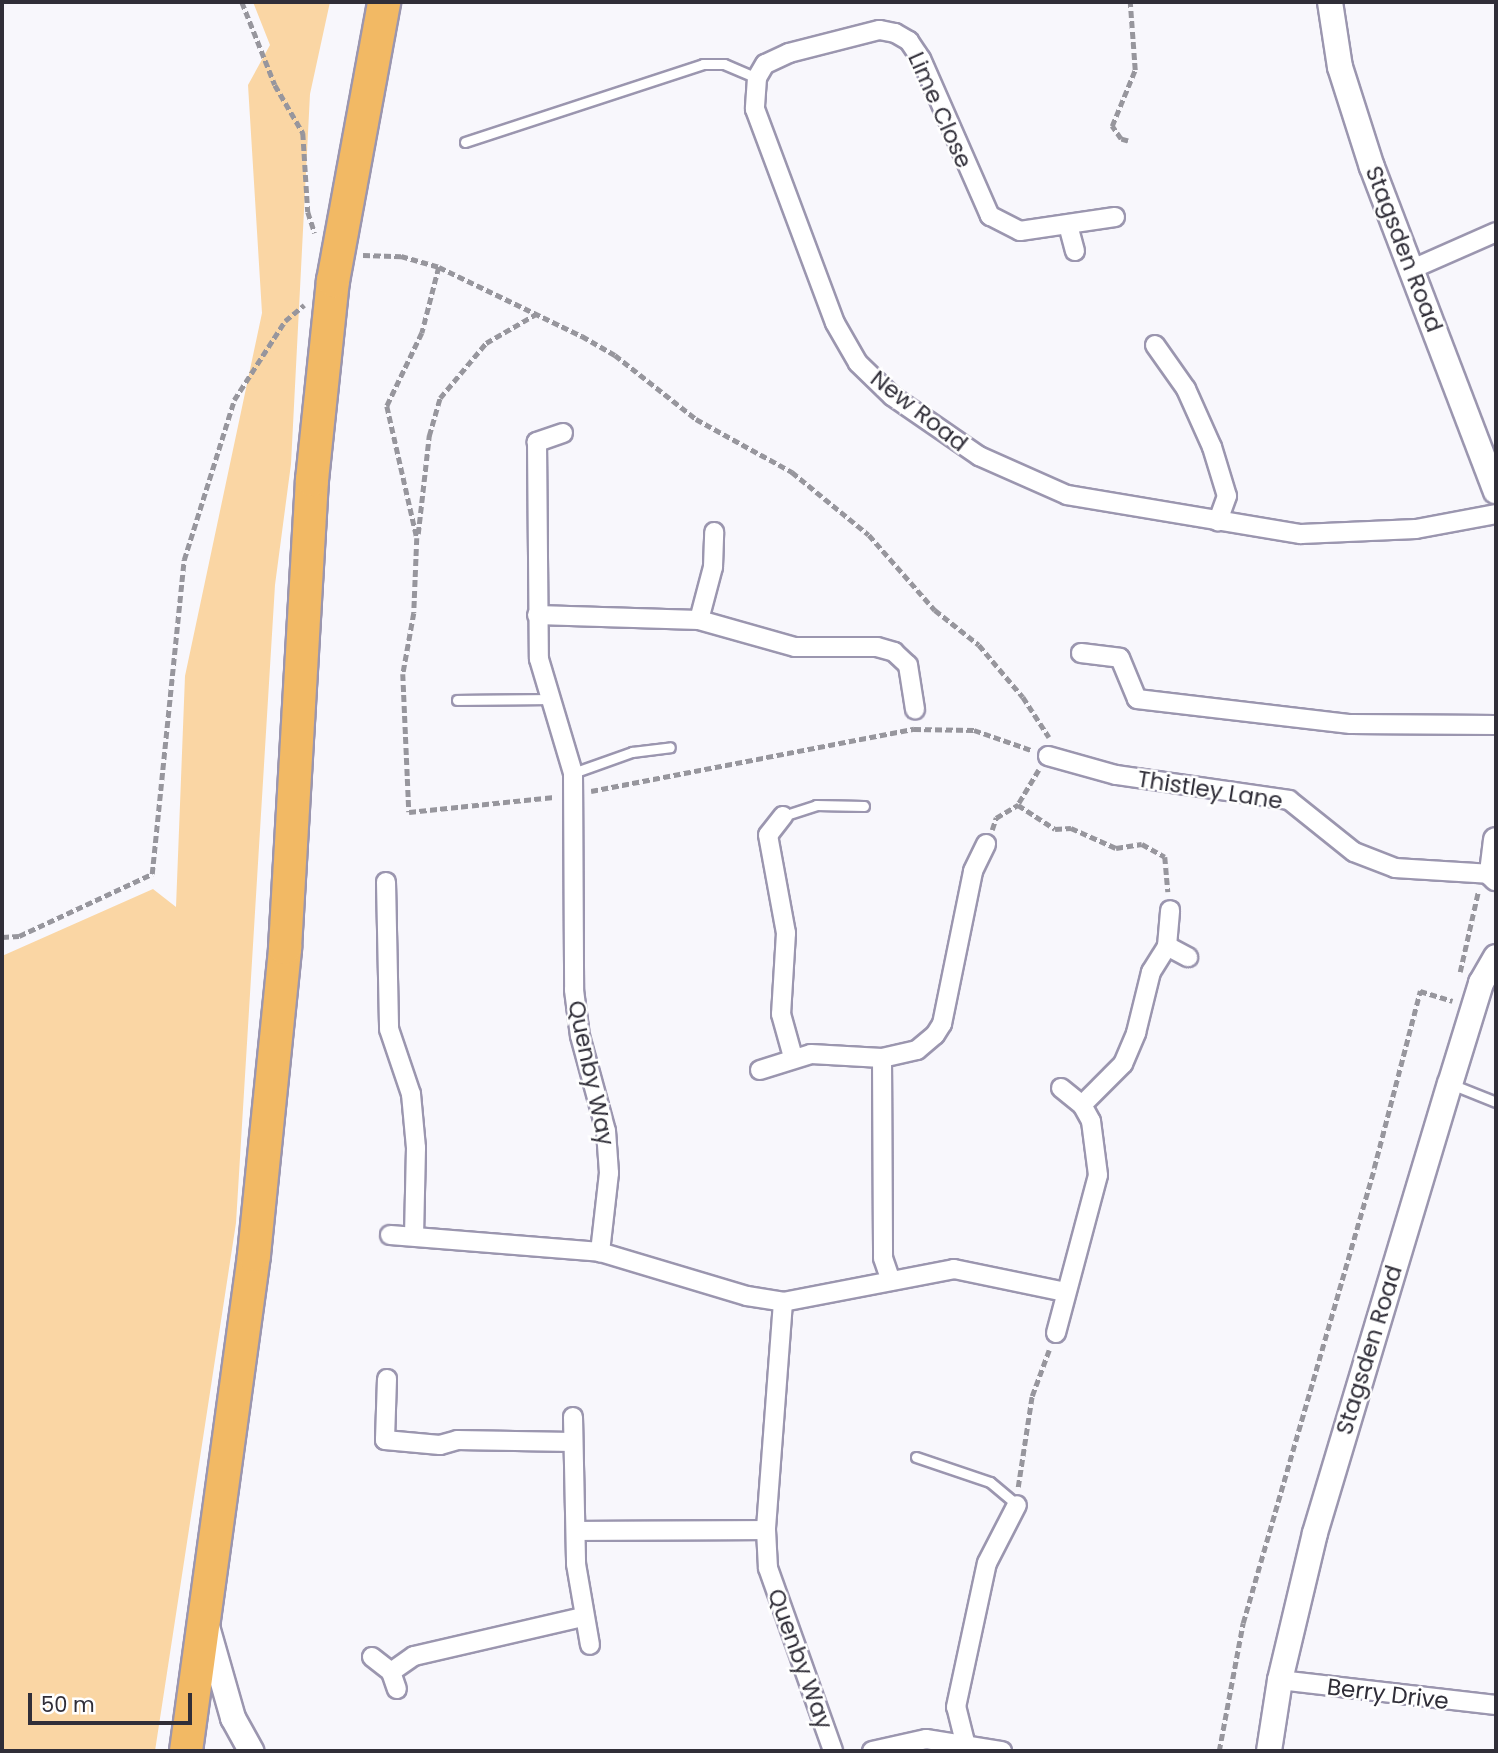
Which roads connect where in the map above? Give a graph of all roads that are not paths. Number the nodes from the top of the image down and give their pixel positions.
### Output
1 (384, 2) edge
2 (1330, 2) edge
3 (757, 78) junction
4 (466, 142) dead end
5 (1115, 217) dead end
6 (1068, 225) junction
7 (1496, 232) edge
8 (1075, 251) dead end
9 (1410, 270) junction
10 (1155, 345) dead end
11 (563, 433) dead end
12 (1496, 491) edge
13 (1496, 514) edge
14 (1218, 521) junction
15 (715, 533) dead end
16 (537, 615) junction
17 (699, 620) junction
18 (1081, 653) dead end
19 (549, 699) junction
20 (457, 700) dead end
21 (915, 709) dead end
22 (1496, 725) edge
23 (670, 747) dead end
24 (1048, 756) road end
25 (573, 774) junction
26 (864, 806) dead end
27 (783, 816) joint
28 (1496, 840) edge
29 (986, 844) road end
30 (1494, 876) edge
31 (386, 882) dead end
32 (1170, 910) road end
33 (1167, 946) junction
34 (1188, 957) dead end
35 (1496, 957) edge
36 (793, 1057) junction
37 (882, 1058) junction
38 (760, 1070) dead end
39 (1450, 1084) junction
40 (1061, 1088) dead end
41 (1496, 1102) edge
42 (1082, 1105) junction
43 (390, 1235) dead end
44 (414, 1237) junction
45 (600, 1252) junction
46 (891, 1281) junction
47 (1065, 1292) junction
48 (783, 1302) junction
49 (1056, 1333) road end
50 (387, 1379) dead end
51 (573, 1417) dead end
52 (573, 1442) junction
53 (916, 1457) dead end
54 (1017, 1505) joint
55 (766, 1530) junction
56 (576, 1531) junction
57 (583, 1617) junction
58 (205, 1623) junction
59 (590, 1645) dead end
60 (372, 1657) dead end
61 (391, 1672) junction
62 (1280, 1679) junction
63 (397, 1689) dead end
64 (1496, 1705) edge
65 (965, 1742) junction
66 (186, 1751) edge
67 (251, 1751) edge
68 (833, 1751) edge
69 (872, 1751) edge
70 (1002, 1751) edge
71 (1269, 1751) edge

1 - 58 highway
2 - 9 street, Stagsden Road
3 - 4 lane
3 - 6 street, Lime Close
3 - 14 street, New Road
5 - 6 street, Lime Close
6 - 8 street
7 - 9 street
9 - 12 street, Stagsden Road
10 - 14 street
11 - 16 street, Quenby Way
13 - 14 street, New Road
15 - 17 street
16 - 17 street
16 - 19 street, Quenby Way
17 - 21 street
18 - 22 street
19 - 20 lane
19 - 25 street, Quenby Way
23 - 25 lane
24 - 30 street, Thistley Lane
25 - 45 street, Quenby Way
26 - 27 lane
27 - 36 street
28 - 30 street
29 - 37 street
31 - 44 street
32 - 33 street
33 - 34 street
33 - 42 street
35 - 39 street, Stagsden Road
36 - 37 street
36 - 38 street
37 - 46 street
39 - 41 lane
39 - 62 street, Stagsden Road
40 - 42 street
42 - 47 street
43 - 44 street
44 - 45 street
45 - 48 street
46 - 47 street
46 - 48 street
47 - 49 street
48 - 55 street, Quenby Way
50 - 52 street
51 - 52 street
52 - 56 street
53 - 54 lane
54 - 65 street
55 - 56 street
55 - 68 street, Quenby Way
56 - 57 street
57 - 59 street
57 - 61 street
58 - 66 highway
58 - 67 street
60 - 61 street
61 - 63 street
62 - 64 street, Berry Drive
62 - 71 street, Stagsden Road
65 - 69 street
65 - 70 street

